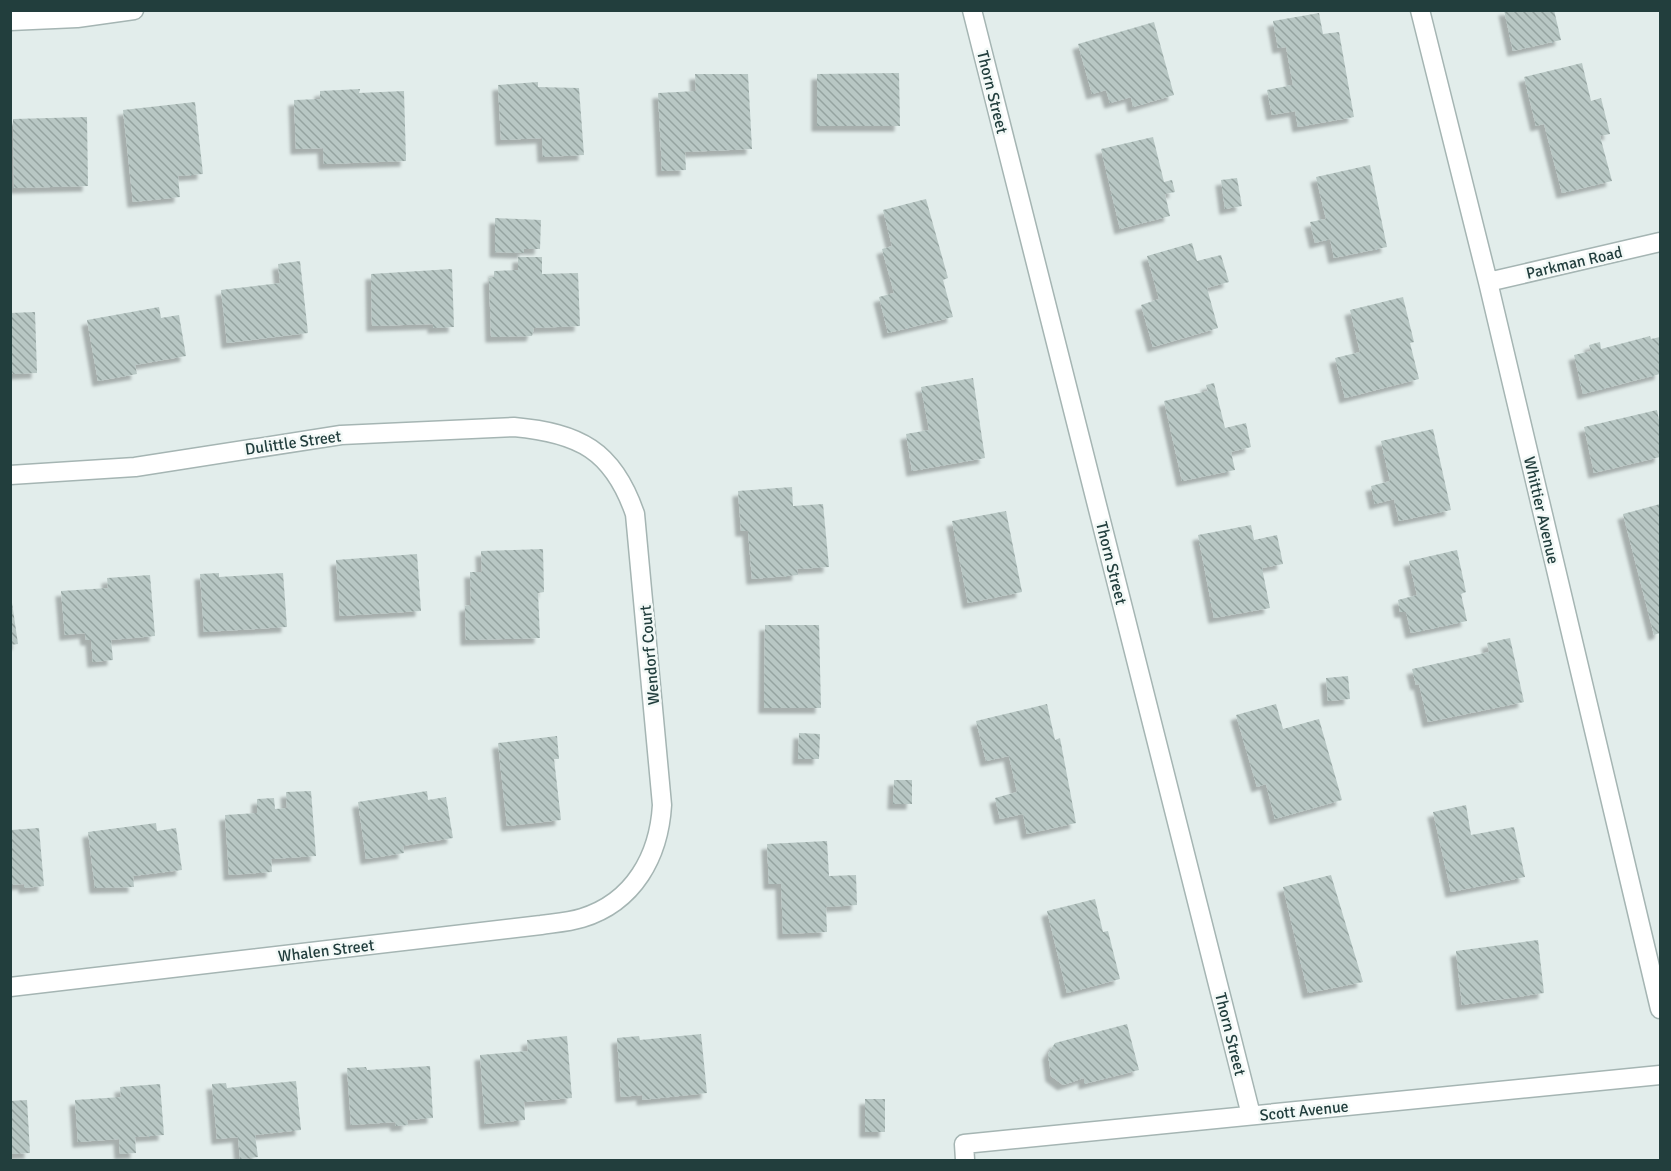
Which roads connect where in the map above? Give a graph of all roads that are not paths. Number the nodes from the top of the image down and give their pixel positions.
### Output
1 (134, 10) edge
2 (972, 10) edge
3 (1420, 10) edge
4 (77, 14) edge
5 (10, 21) edge
6 (1660, 242) edge
7 (1488, 282) junction
8 (576, 441) joint
9 (10, 475) edge
10 (632, 887) joint
11 (10, 987) edge
12 (1660, 1009) edge
13 (1660, 1075) edge
14 (1251, 1115) junction
15 (965, 1161) edge

1 - 4 street
2 - 14 street, Thorn Street
3 - 7 street, Whittier Avenue
4 - 5 street
6 - 7 street, Parkman Road
7 - 12 street, Whittier Avenue
8 - 9 street, Dulittle Street
8 - 10 street, Wendorf Court
10 - 11 street, Whalen Street
13 - 14 street, Scott Avenue
14 - 15 street, Scott Avenue

